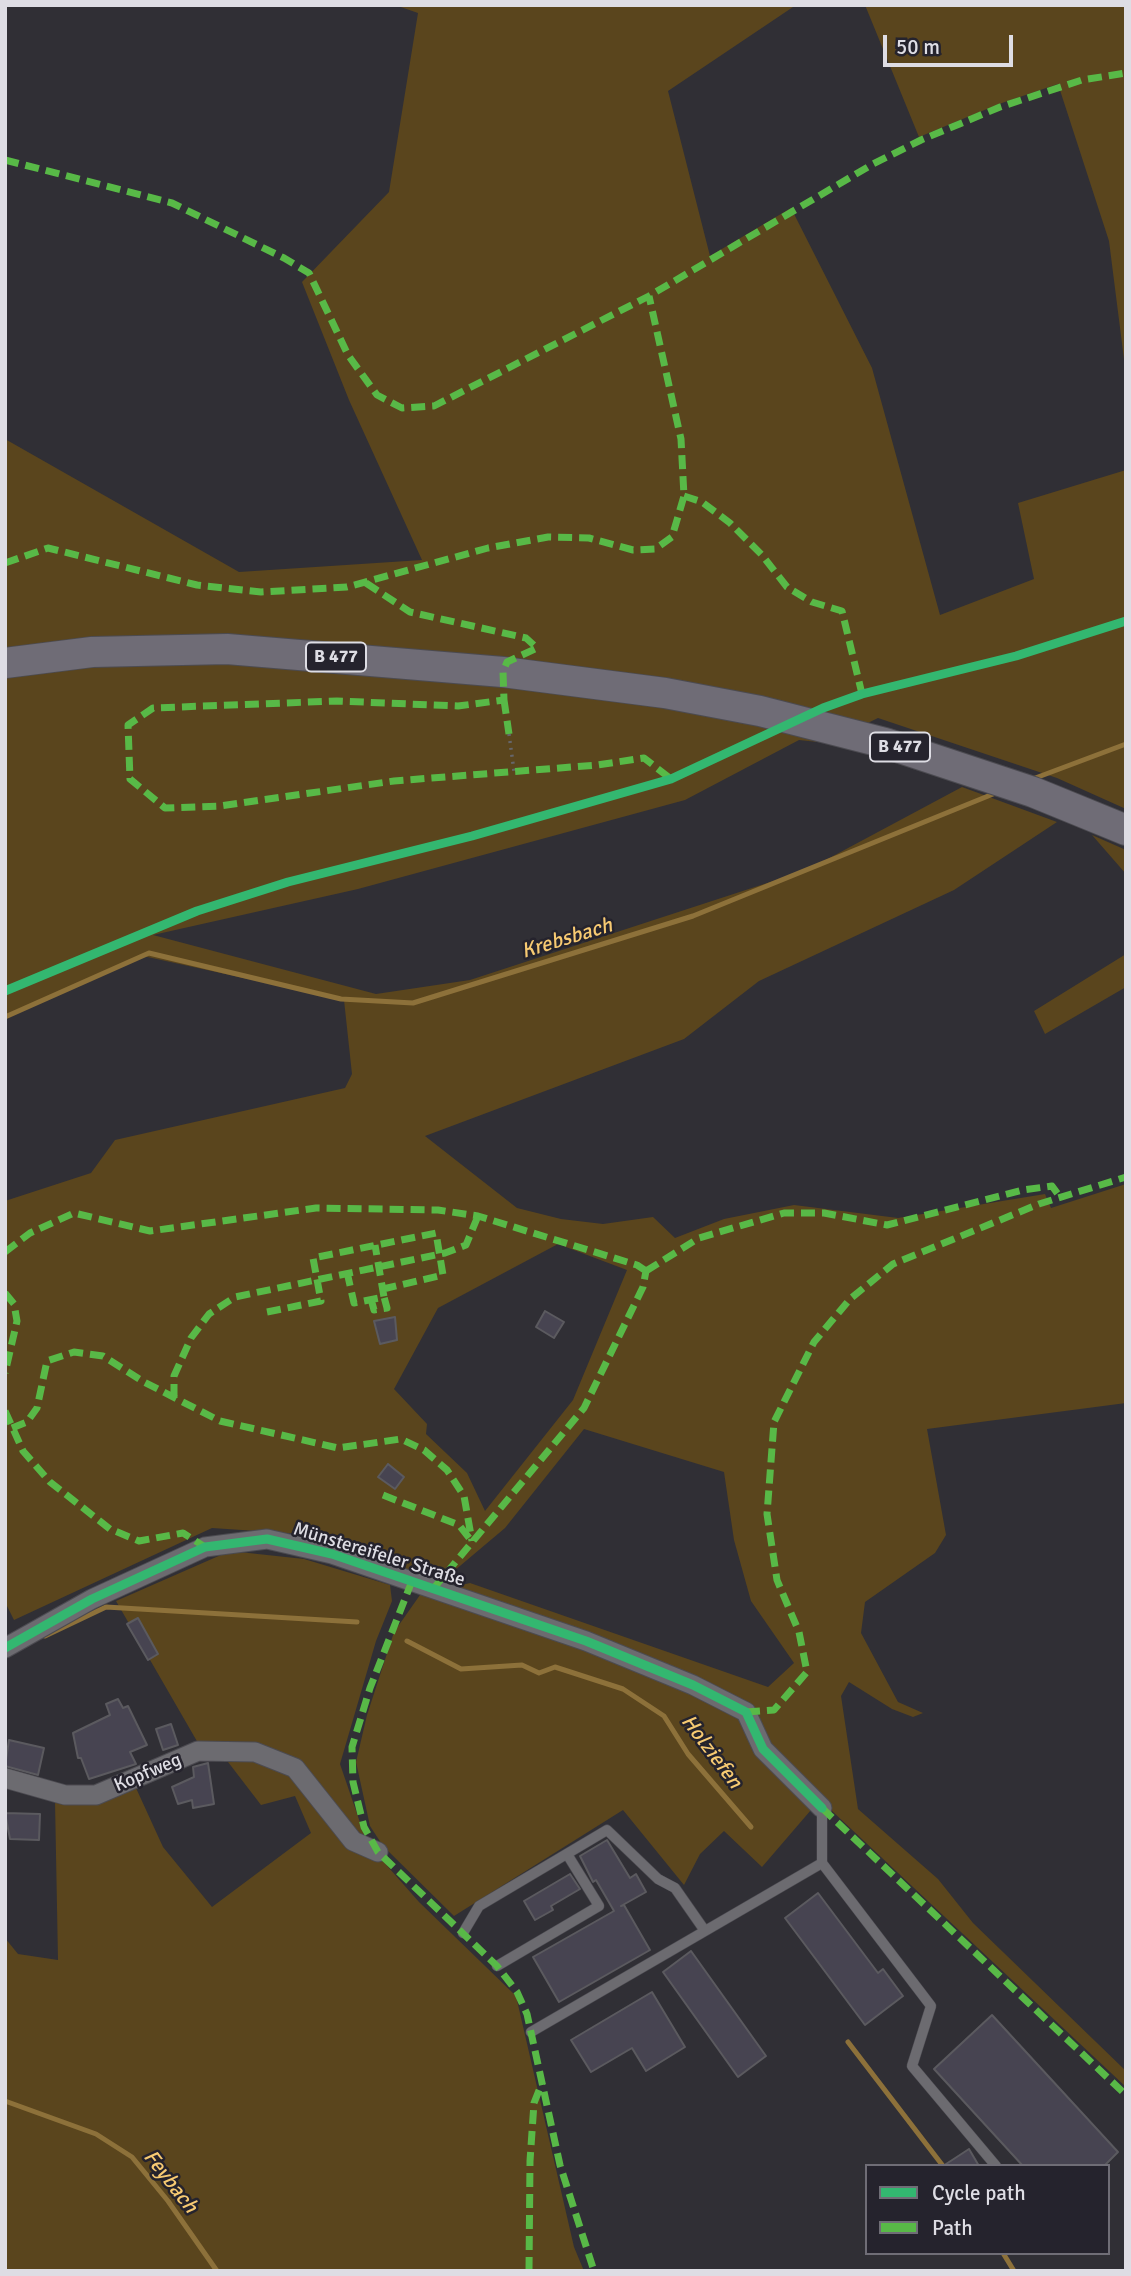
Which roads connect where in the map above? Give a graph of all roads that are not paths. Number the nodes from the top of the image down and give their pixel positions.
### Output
1 (5, 663) edge
2 (1126, 830) edge
3 (5, 1648) edge
4 (5, 1778) edge
5 (822, 1808) joint
6 (378, 1852) dead end
7 (567, 1854) junction
8 (821, 1863) junction
9 (705, 1931) junction
10 (463, 1933) dead end
11 (497, 1966) dead end
12 (531, 2032) dead end
13 (994, 2164) edge

1 - 2 main road, B 477
3 - 5 street, Münstereifeler Straße
4 - 6 street, Kopfweg
5 - 8 lane
7 - 9 lane
7 - 10 lane
7 - 11 lane
8 - 9 lane
8 - 13 lane
9 - 12 lane

